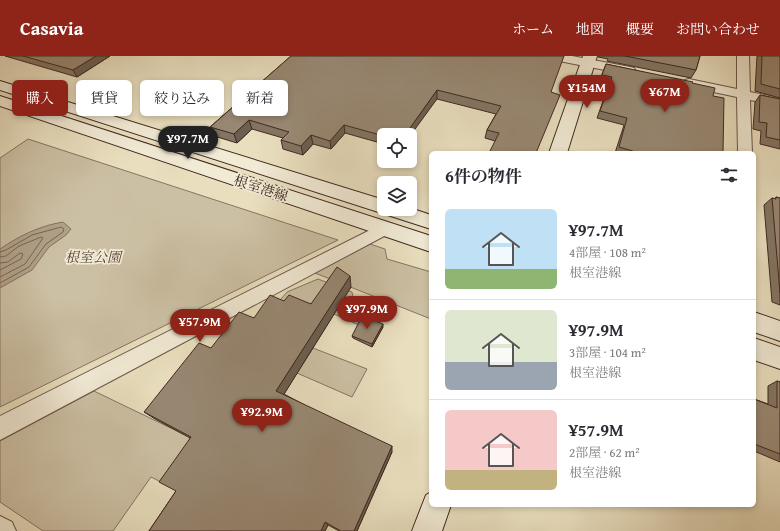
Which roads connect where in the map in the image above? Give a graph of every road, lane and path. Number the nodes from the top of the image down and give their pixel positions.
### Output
1 (554, 56) edge
2 (743, 56) edge
3 (589, 59) edge
4 (643, 74) edge
5 (674, 80) edge
6 (0, 85) edge
7 (743, 94) junction
8 (0, 101) edge
9 (780, 102) edge
10 (559, 151) edge
11 (745, 151) edge
12 (377, 205) edge
13 (413, 216) edge
14 (429, 221) edge
15 (384, 229) junction
16 (429, 243) edge
17 (756, 323) edge
18 (780, 331) edge
19 (756, 350) edge
20 (780, 358) edge
21 (0, 428) edge
22 (435, 507) edge
23 (0, 529) edge
24 (4, 531) edge
25 (427, 531) edge

1 - 3 street
2 - 7 street
3 - 4 street
3 - 10 main road
5 - 7 street
6 - 12 main road, 根室港線
7 - 9 street
7 - 11 street
8 - 15 main road, 根室港線
13 - 14 main road
15 - 16 main road, 根室港線
15 - 21 street
17 - 18 main road
19 - 20 main road
22 - 25 main road
23 - 24 street

